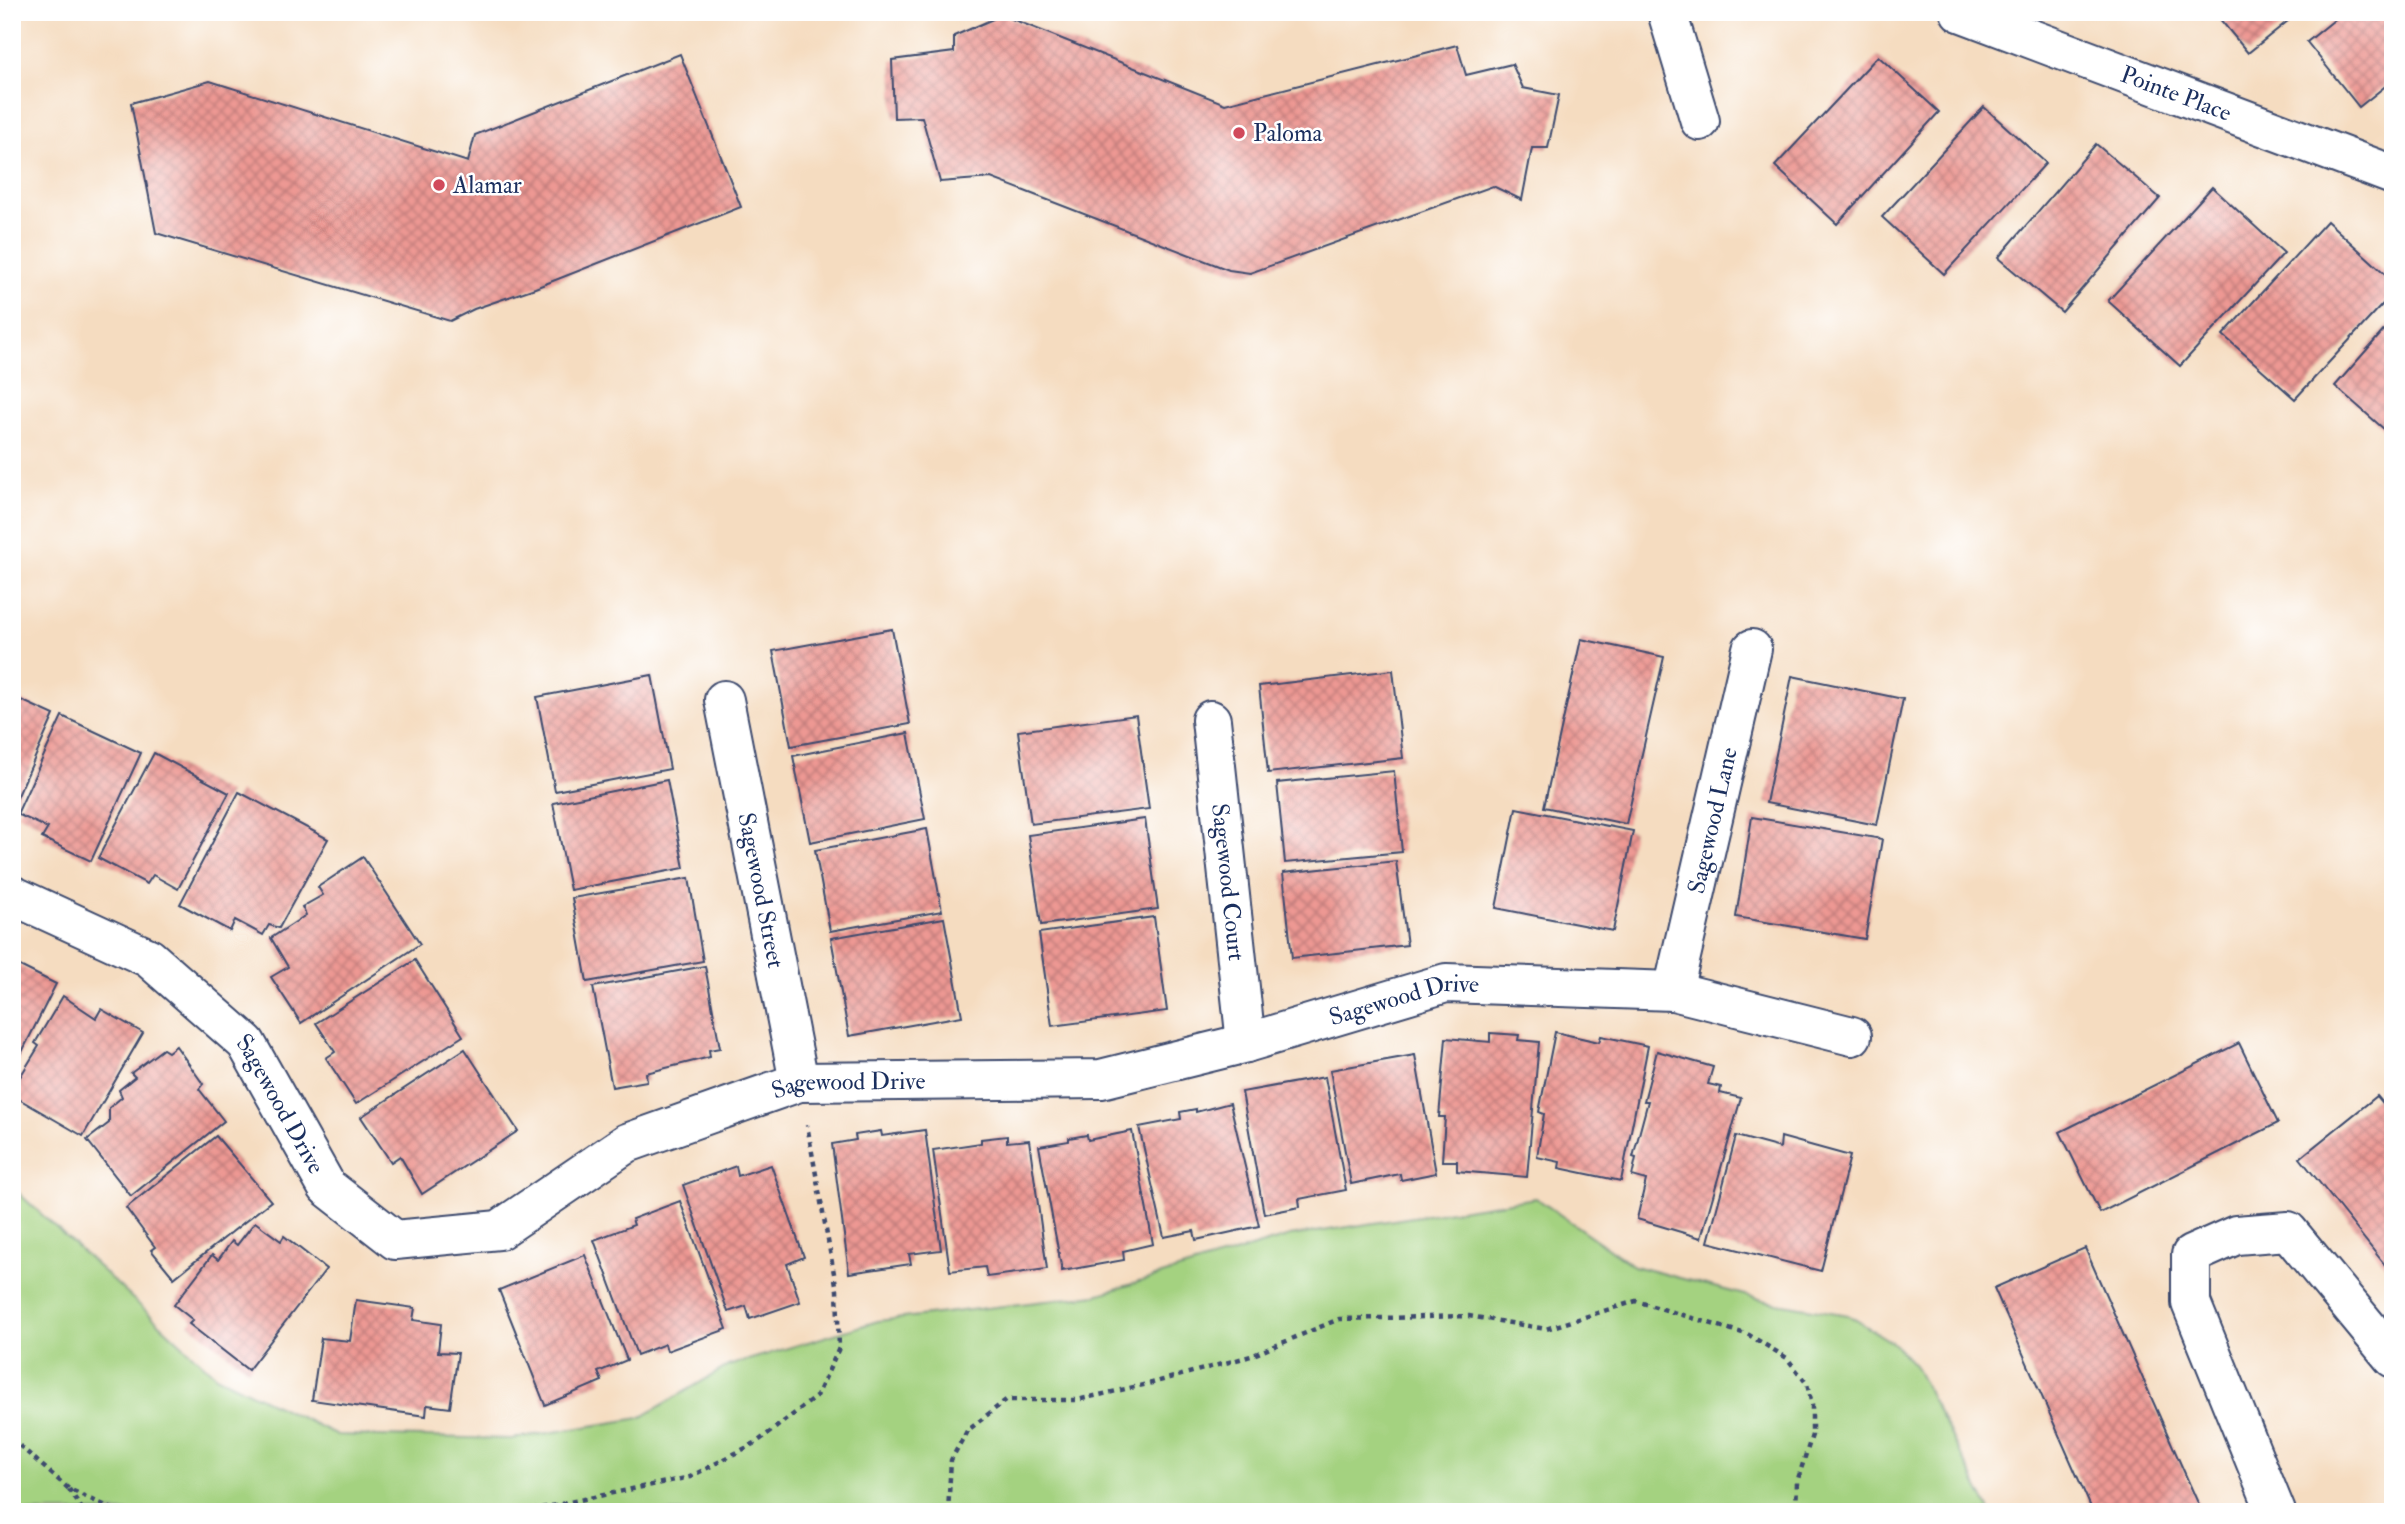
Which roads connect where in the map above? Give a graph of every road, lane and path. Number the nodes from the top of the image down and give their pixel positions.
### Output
1 (1667, 12) edge
2 (1960, 12) edge
3 (1700, 121) dead end
4 (2393, 175) edge
5 (1752, 649) dead end
6 (724, 700) dead end
7 (1210, 720) dead end
8 (12, 895) edge
9 (1672, 991) junction
10 (1852, 1036) dead end
11 (1246, 1043) junction
12 (799, 1082) junction
13 (2393, 1359) edge
14 (12, 1438) edge
15 (69, 1489) junction
16 (84, 1512) edge
17 (119, 1512) edge
18 (522, 1512) edge
19 (948, 1512) edge
20 (1796, 1512) edge
21 (2276, 1512) edge

1 - 3 street
2 - 4 street, Pointe Place
5 - 9 street, Sagewood Lane
6 - 12 street, Sagewood Street
7 - 11 street, Sagewood Court
8 - 12 street, Sagewood Drive
9 - 10 street, Sagewood Drive
9 - 11 street, Sagewood Drive
11 - 12 street, Sagewood Drive
12 - 18 path
13 - 21 street
14 - 15 path
15 - 16 path
15 - 17 path
19 - 20 path

